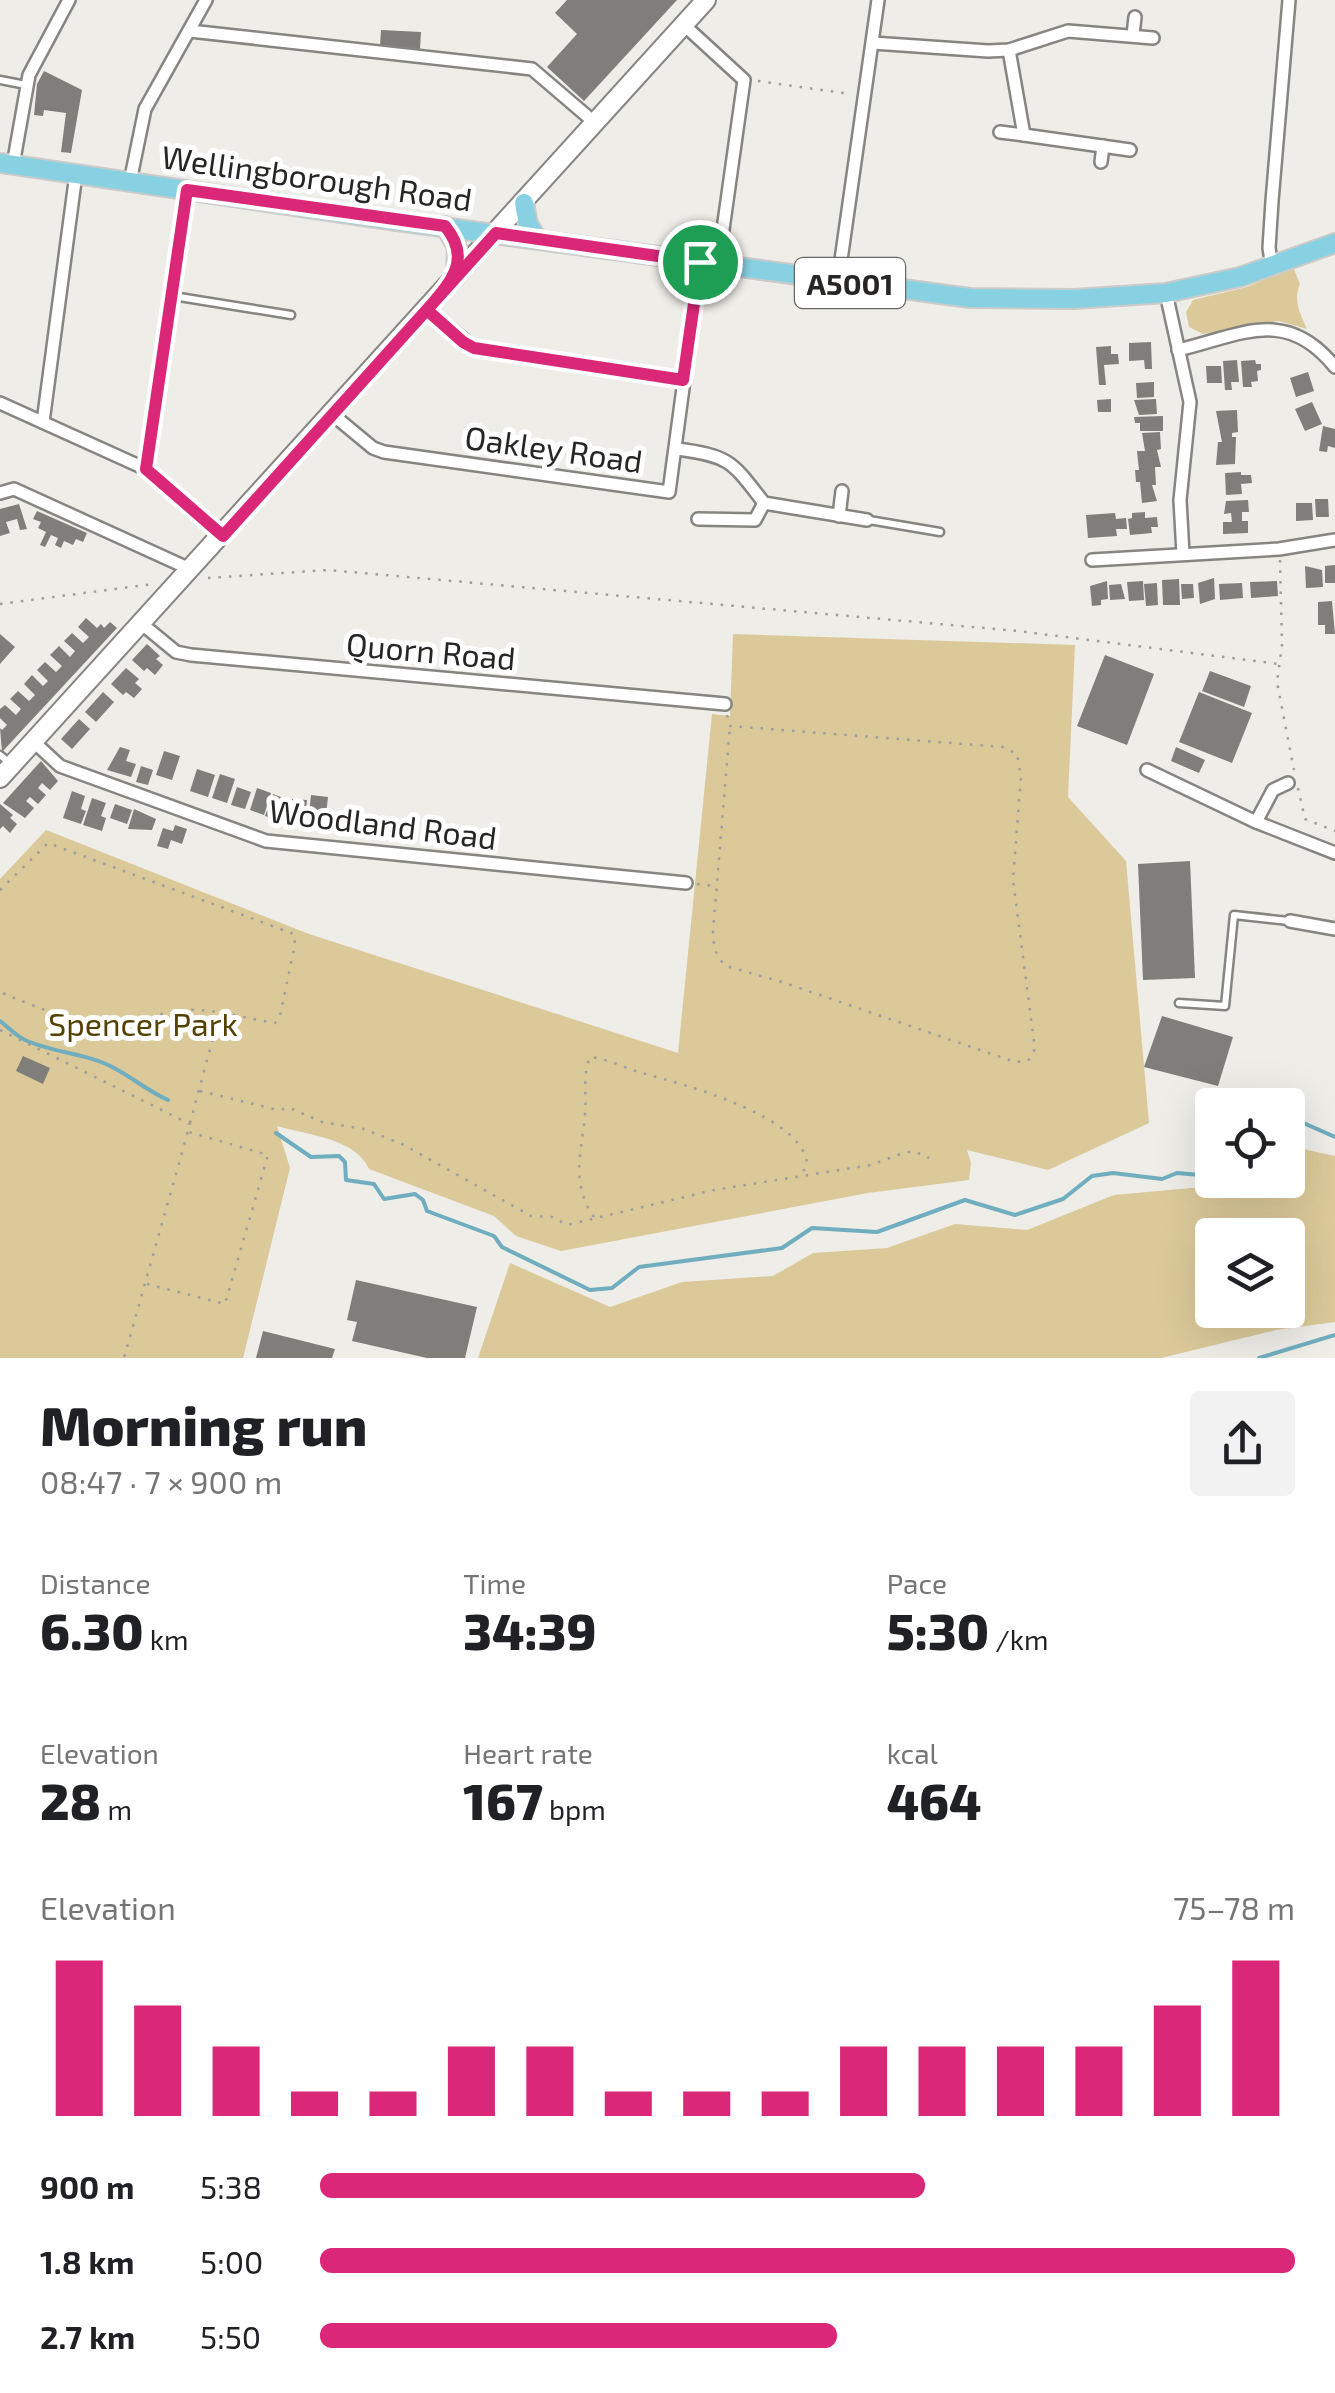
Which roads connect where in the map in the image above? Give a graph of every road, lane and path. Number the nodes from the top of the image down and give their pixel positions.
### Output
1 (69, 0) edge
2 (206, 0) edge
3 (706, 0) edge
4 (878, 0) edge
5 (1289, 0) edge
6 (1135, 17) dead end
7 (684, 25) junction
8 (190, 31) junction
9 (1133, 35) junction
10 (1153, 38) dead end
11 (873, 43) junction
12 (1009, 50) junction
13 (0, 80) edge
14 (744, 80) junction
15 (28, 85) junction
16 (866, 96) junction
17 (594, 122) junction
18 (1000, 132) dead end
19 (1024, 135) junction
20 (1103, 146) junction
21 (1130, 150) dead end
22 (1101, 162) dead end
23 (7, 164) edge
24 (76, 174) junction
25 (130, 182) junction
26 (187, 190) junction
27 (524, 202) junction
28 (445, 226) junction
29 (496, 233) junction
30 (537, 239) junction
31 (1335, 243) edge
32 (709, 264) junction
33 (1272, 266) junction
34 (456, 277) junction
35 (838, 282) junction
36 (1166, 292) junction
37 (172, 296) junction
38 (427, 310) junction
39 (291, 315) dead end
40 (1178, 350) junction
41 (1334, 363) edge
42 (683, 380) junction
43 (0, 402) edge
44 (332, 414) junction
45 (43, 422) junction
46 (676, 450) junction
47 (146, 469) junction
48 (842, 491) dead end
49 (0, 493) edge
50 (764, 504) junction
51 (839, 516) junction
52 (698, 519) dead end
53 (868, 520) joint
54 (940, 532) dead end
55 (223, 536) junction
56 (1335, 540) edge
57 (1279, 549) junction
58 (1183, 554) junction
59 (1092, 560) dead end
60 (200, 574) junction
61 (154, 584) dead end
62 (0, 604) edge
63 (142, 624) junction
64 (1279, 664) junction
65 (725, 704) joint
66 (730, 726) junction
67 (34, 742) junction
68 (4, 766) edge
69 (1147, 770) dead end
70 (1288, 783) dead end
71 (1256, 822) junction
72 (1335, 831) edge
73 (1334, 850) edge
74 (686, 883) joint
75 (715, 886) junction
76 (0, 890) edge
77 (1290, 921) joint
78 (1335, 929) edge
79 (0, 992) edge
80 (1179, 1003) dead end
81 (211, 1013) junction
82 (0, 1030) edge
83 (200, 1090) junction
84 (190, 1124) junction
85 (188, 1132) junction
86 (930, 1158) dead end
87 (800, 1178) junction
88 (595, 1218) junction
89 (146, 1284) junction
90 (124, 1358) edge

1 - 15 street
2 - 8 street
3 - 7 main road
4 - 11 street
5 - 33 street
6 - 9 street
7 - 14 street
7 - 17 main road
8 - 17 street
8 - 25 street
9 - 10 street
9 - 12 street
11 - 12 street
11 - 16 street
12 - 19 street
13 - 15 lane
14 - 16 path
14 - 32 street, Oakley Road
15 - 23 street
16 - 35 street
17 - 27 main road
18 - 19 street
19 - 20 street
20 - 21 street
20 - 22 street
23 - 24 main road, Wellingborough Road / A5001
24 - 25 main road, Wellingborough Road / A5001
24 - 45 street
25 - 26 main road, Wellingborough Road / A5001
26 - 28 main road, Wellingborough Road / A5001
26 - 37 street
27 - 29 main road
27 - 30 main road
28 - 29 main road, Wellingborough Road / A5001
28 - 34 main road
29 - 30 main road, Wellingborough Road / A5001
29 - 34 main road
30 - 32 main road, Wellingborough Road / A5001
31 - 33 main road, Wellingborough Road / A5001
32 - 35 main road, Wellingborough Road / A5001
32 - 42 street, Oakley Road
33 - 36 main road, Wellingborough Road / A5001
34 - 38 main road
35 - 36 main road, Wellingborough Road / A5001
36 - 40 street
37 - 39 lane
37 - 47 street
38 - 42 street
38 - 44 main road
40 - 41 street
40 - 58 street
42 - 46 street, Oakley Road
43 - 45 street
44 - 46 street, Oakley Road
44 - 55 main road
45 - 47 street
46 - 50 street
47 - 55 street
48 - 51 street
49 - 60 street
50 - 51 street
50 - 52 street
51 - 53 street
53 - 54 lane
55 - 60 main road
56 - 57 street
57 - 58 street
57 - 64 path
58 - 59 street
60 - 63 main road
60 - 64 path
61 - 62 path
63 - 65 street, Quorn Road
63 - 67 main road
64 - 72 path
65 - 66 path
66 - 75 path
66 - 75 path
67 - 68 main road
67 - 74 street, Woodland Road
69 - 71 street
70 - 71 street
71 - 73 street
74 - 75 path
76 - 81 path
77 - 78 street
77 - 80 lane
79 - 81 path
81 - 83 path
82 - 84 path
83 - 84 path
83 - 88 path
84 - 85 path
85 - 89 path
85 - 89 path
86 - 87 path
87 - 88 path
87 - 88 path
89 - 90 path

